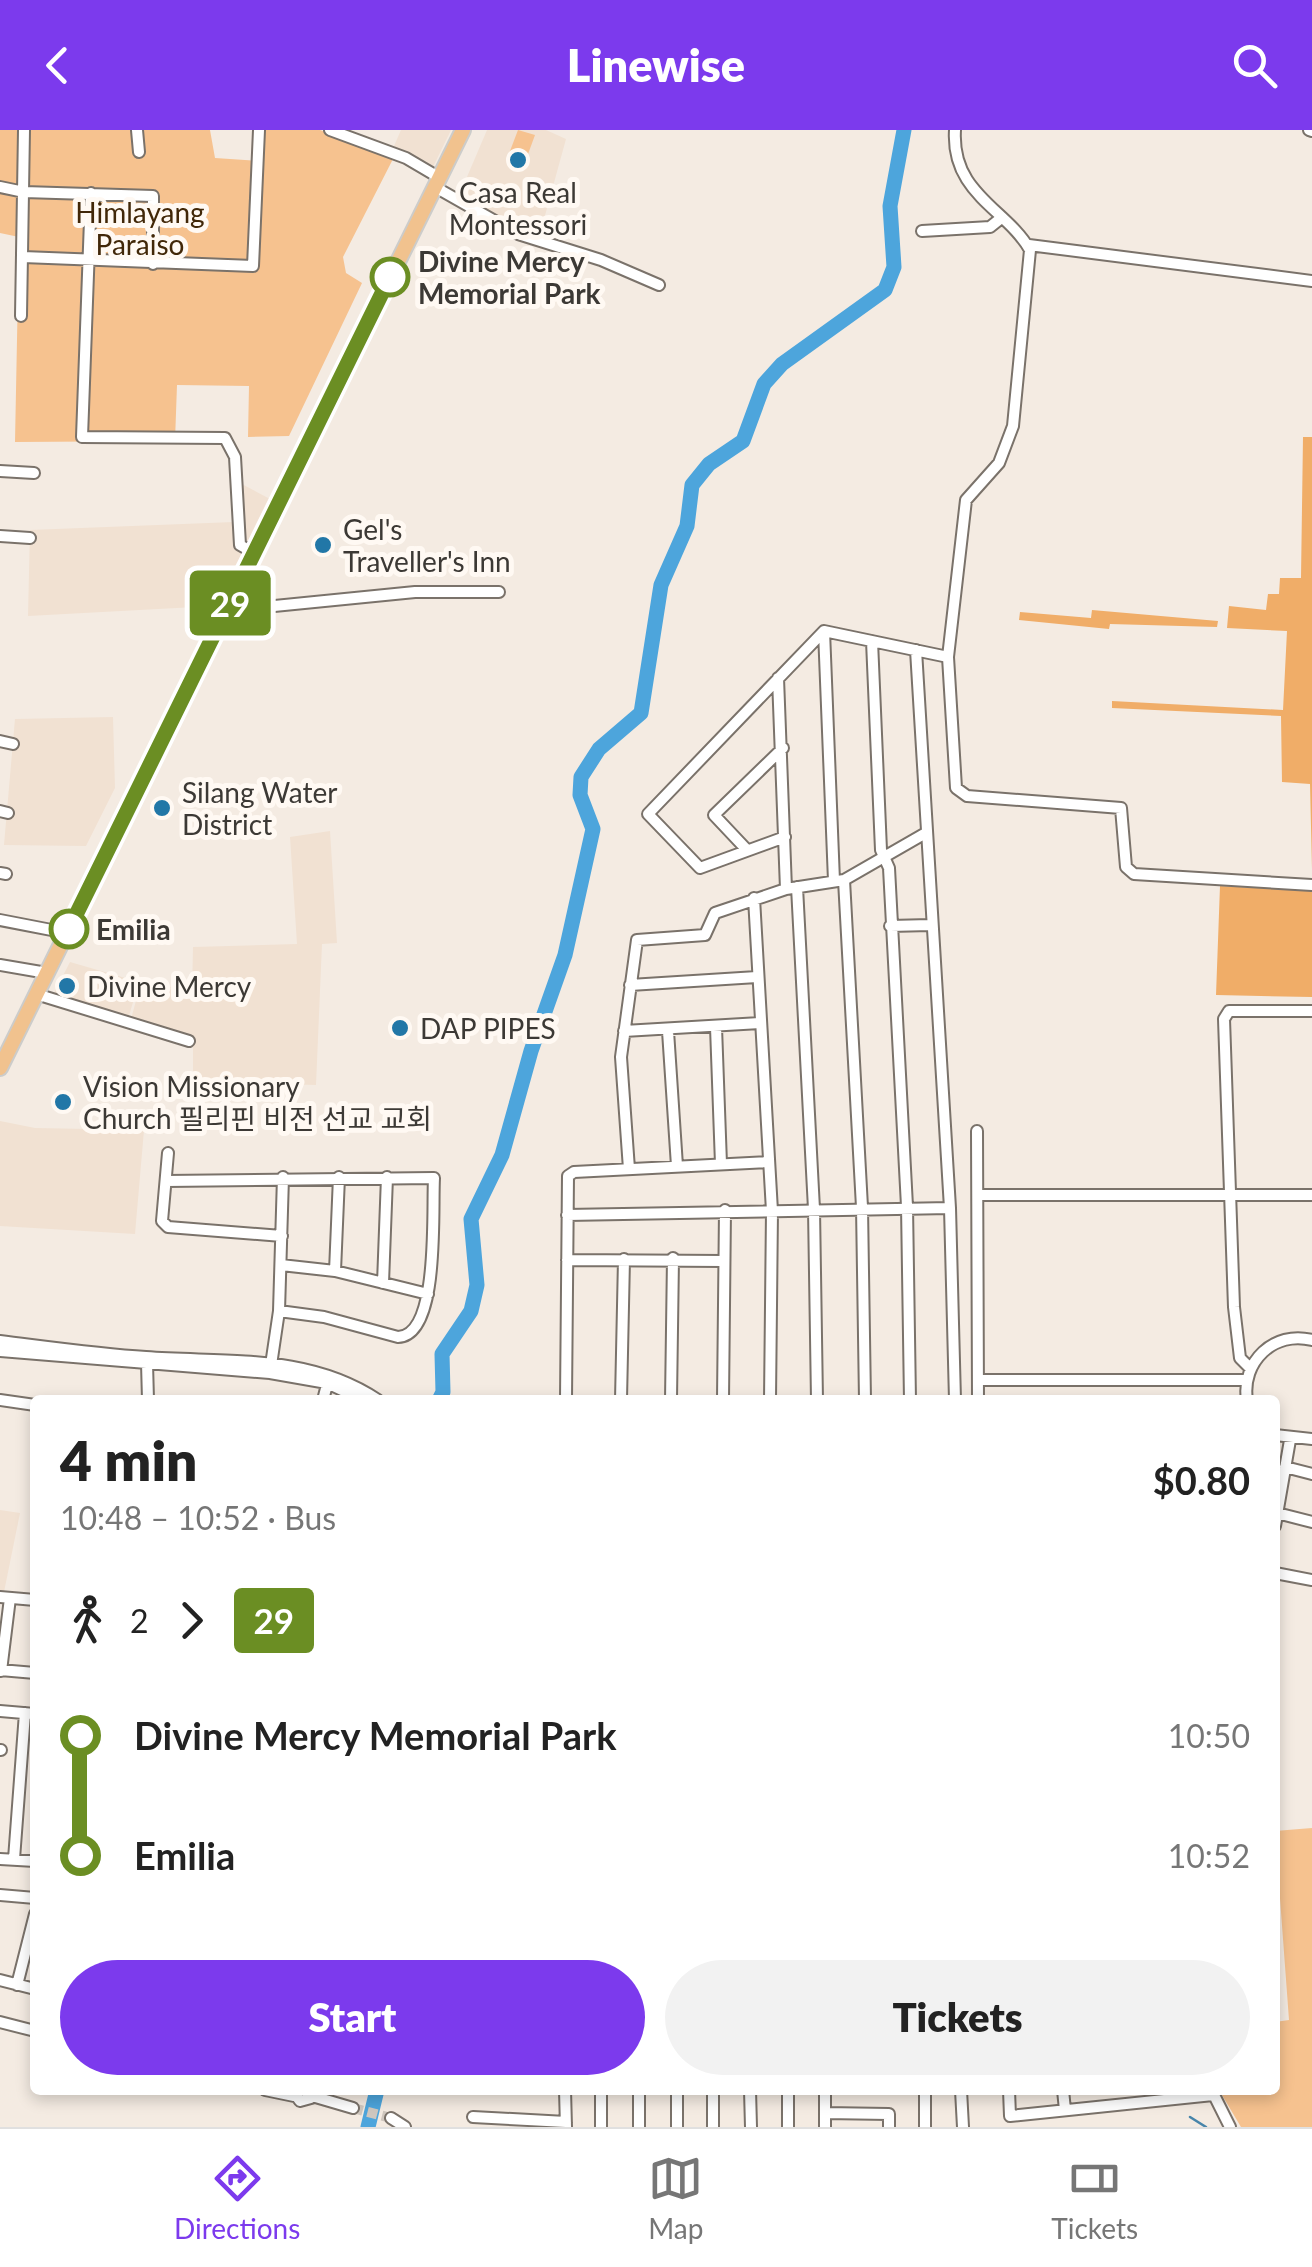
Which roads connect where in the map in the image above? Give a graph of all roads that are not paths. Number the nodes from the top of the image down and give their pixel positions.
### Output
1 (24, 130) edge
2 (136, 130) edge
3 (258, 130) edge
4 (330, 130) edge
5 (463, 130) edge
6 (956, 130) edge
7 (139, 152) dead end
8 (437, 182) junction
9 (0, 187) edge
10 (24, 192) junction
11 (91, 193) junction
12 (1000, 219) junction
13 (922, 231) dead end
14 (1029, 246) junction
15 (23, 258) junction
16 (88, 263) junction
17 (153, 264) junction
18 (1312, 282) edge
19 (659, 285) dead end
20 (20, 316) dead end
21 (0, 471) edge
22 (34, 473) dead end
23 (0, 536) edge
24 (30, 538) dead end
25 (254, 552) junction
26 (499, 592) dead end
27 (232, 597) junction
28 (824, 631) junction
29 (872, 641) junction
30 (916, 650) junction
31 (948, 657) junction
32 (778, 678) junction
33 (0, 741) edge
34 (13, 744) dead end
35 (782, 748) junction
36 (924, 834) junction
37 (785, 837) junction
38 (747, 850) junction
39 (884, 860) junction
40 (839, 881) junction
41 (1312, 885) edge
42 (792, 888) junction
43 (754, 898) junction
44 (0, 920) edge
45 (930, 924) junction
46 (890, 926) junction
47 (67, 933) junction
48 (0, 964) edge
49 (47, 973) junction
50 (757, 976) junction
51 (630, 985) junction
52 (36, 994) junction
53 (1312, 1010) edge
54 (760, 1023) junction
55 (716, 1026) junction
56 (668, 1030) junction
57 (624, 1031) junction
58 (189, 1041) dead end
59 (0, 1068) edge
60 (977, 1131) dead end
61 (168, 1154) dead end
62 (770, 1162) junction
63 (721, 1164) junction
64 (677, 1166) junction
65 (628, 1169) junction
66 (283, 1177) junction
67 (339, 1177) junction
68 (387, 1177) junction
69 (166, 1181) junction
70 (980, 1195) junction
71 (1230, 1195) junction
72 (1312, 1195) edge
73 (907, 1206) junction
74 (862, 1207) junction
75 (950, 1208) junction
76 (814, 1209) junction
77 (725, 1210) junction
78 (772, 1210) junction
79 (567, 1214) junction
80 (282, 1236) junction
81 (673, 1258) junction
82 (624, 1259) junction
83 (567, 1260) junction
84 (724, 1261) junction
85 (281, 1265) junction
86 (335, 1271) junction
87 (383, 1283) junction
88 (428, 1294) junction
89 (279, 1311) junction
90 (953, 1337) junction
91 (978, 1338) junction
92 (1312, 1340) edge
93 (0, 1341) edge
94 (0, 1350) edge
95 (147, 1362) junction
96 (271, 1367) junction
97 (1248, 1374) junction
98 (328, 1379) junction
99 (978, 1380) junction
100 (148, 1395) edge
101 (325, 1395) edge
102 (363, 1395) edge
103 (566, 1395) edge
104 (621, 1395) edge
105 (670, 1395) edge
106 (723, 1395) edge
107 (770, 1395) edge
108 (817, 1395) edge
109 (864, 1395) edge
110 (910, 1395) edge
111 (954, 1395) edge
112 (978, 1395) edge
113 (1248, 1395) edge
114 (0, 1400) edge
115 (30, 1404) edge
116 (1280, 1437) edge
117 (1312, 1438) edge
118 (1290, 1440) junction
119 (1285, 1468) junction
120 (1312, 1474) edge
121 (1280, 1487) edge
122 (1280, 1514) edge
123 (1312, 1522) edge
124 (1280, 1575) edge
125 (1312, 1580) edge
126 (5, 1598) edge
127 (30, 1600) edge
128 (1, 1670) edge
129 (30, 1673) edge
130 (0, 1711) edge
131 (30, 1714) edge
132 (0, 1859) edge
133 (14, 1860) junction
134 (30, 1861) edge
135 (0, 1897) edge
136 (30, 1898) edge
137 (30, 1933) edge
138 (0, 1980) edge
139 (17, 1984) junction
140 (30, 1988) edge
141 (0, 2022) edge
142 (30, 2031) edge
143 (317, 2095) edge
144 (565, 2095) edge
145 (601, 2095) edge
146 (638, 2095) edge
147 (676, 2095) edge
148 (713, 2095) edge
149 (750, 2095) edge
150 (788, 2095) edge
151 (825, 2095) edge
152 (925, 2095) edge
153 (961, 2095) edge
154 (1008, 2095) edge
155 (1063, 2095) edge
156 (1147, 2095) edge
157 (1214, 2095) edge
158 (353, 2108) tunnel mouth
159 (1065, 2110) junction
160 (825, 2113) junction
161 (473, 2117) dead end
162 (391, 2118) dead end
163 (1011, 2121) edge
164 (566, 2125) edge
165 (405, 2127) edge
166 (601, 2127) edge
167 (639, 2127) edge
168 (677, 2127) edge
169 (713, 2127) edge
170 (751, 2127) edge
171 (788, 2127) edge
172 (826, 2127) edge
173 (889, 2127) edge
174 (925, 2127) edge
175 (963, 2127) edge
176 (1230, 2127) edge

1 - 10 street
2 - 7 street
3 - 17 street
4 - 8 street
5 - 8 main road
6 - 12 street
8 - 19 street
8 - 25 main road
9 - 10 street
10 - 11 street
10 - 15 street
11 - 16 street
11 - 17 street
12 - 13 street
12 - 14 street
14 - 18 street
14 - 31 street
15 - 16 street
15 - 20 street
16 - 17 street
16 - 25 street
21 - 22 street
23 - 24 street
25 - 27 main road
26 - 27 street
27 - 47 main road
28 - 29 street
28 - 32 street
28 - 40 street
29 - 30 street
29 - 39 street
30 - 31 street
30 - 36 street
31 - 41 street
32 - 35 street
32 - 38 street
33 - 34 street
35 - 37 street
35 - 38 street
36 - 39 street
36 - 45 street
37 - 38 street
37 - 42 street
39 - 40 street
39 - 46 street
40 - 42 street
40 - 74 street
42 - 43 street
42 - 76 street
43 - 50 street
43 - 51 street
44 - 47 street
45 - 46 street
45 - 75 street
46 - 73 street
47 - 49 main road
48 - 49 street
49 - 52 main road
50 - 51 street
50 - 54 street
51 - 57 street
52 - 58 street
52 - 59 main road
53 - 71 street
54 - 55 street
54 - 62 street
55 - 56 street
55 - 63 street
56 - 57 street
56 - 64 street
57 - 65 street
60 - 70 street
61 - 69 street
62 - 63 street
62 - 78 street
63 - 64 street
64 - 65 street
65 - 79 street
66 - 67 street
66 - 69 street
66 - 80 street
67 - 68 street
67 - 86 street
68 - 87 street
68 - 88 street
69 - 80 street
70 - 71 street
70 - 91 street
71 - 72 street
71 - 97 street
73 - 74 street
73 - 75 street
73 - 110 street
74 - 76 street
74 - 109 street
75 - 90 street
76 - 78 street
76 - 108 street
77 - 78 street
77 - 79 street
77 - 84 street
78 - 107 street
79 - 83 street
80 - 85 street
81 - 82 street
81 - 84 street
81 - 105 street
82 - 83 street
82 - 104 street
83 - 103 street
84 - 106 street
85 - 86 street
85 - 89 street
86 - 87 street
87 - 88 street
88 - 89 street
89 - 96 street
90 - 91 street
90 - 111 street
91 - 99 street
92 - 97 street
93 - 95 street
94 - 95 street
95 - 96 street
95 - 100 street
96 - 98 street
97 - 99 street
97 - 113 street
98 - 101 street
98 - 102 street
99 - 112 street
114 - 115 street
116 - 118 street
117 - 118 street
118 - 119 street
119 - 120 street
119 - 121 street
122 - 123 street
124 - 125 street
126 - 127 street
126 - 128 street
128 - 129 street
130 - 131 street
131 - 133 street
132 - 133 street
133 - 134 street
135 - 136 street
137 - 139 street
138 - 139 street
139 - 140 street
141 - 142 street
143 - 158 street
144 - 164 street
145 - 166 street
146 - 167 street
147 - 168 street
148 - 169 street
149 - 170 street
150 - 171 street
151 - 160 street
152 - 174 street
153 - 175 street
154 - 163 street
155 - 159 street
156 - 159 street
157 - 176 street
159 - 163 street
160 - 172 street
160 - 173 street
161 - 164 street
162 - 165 street

